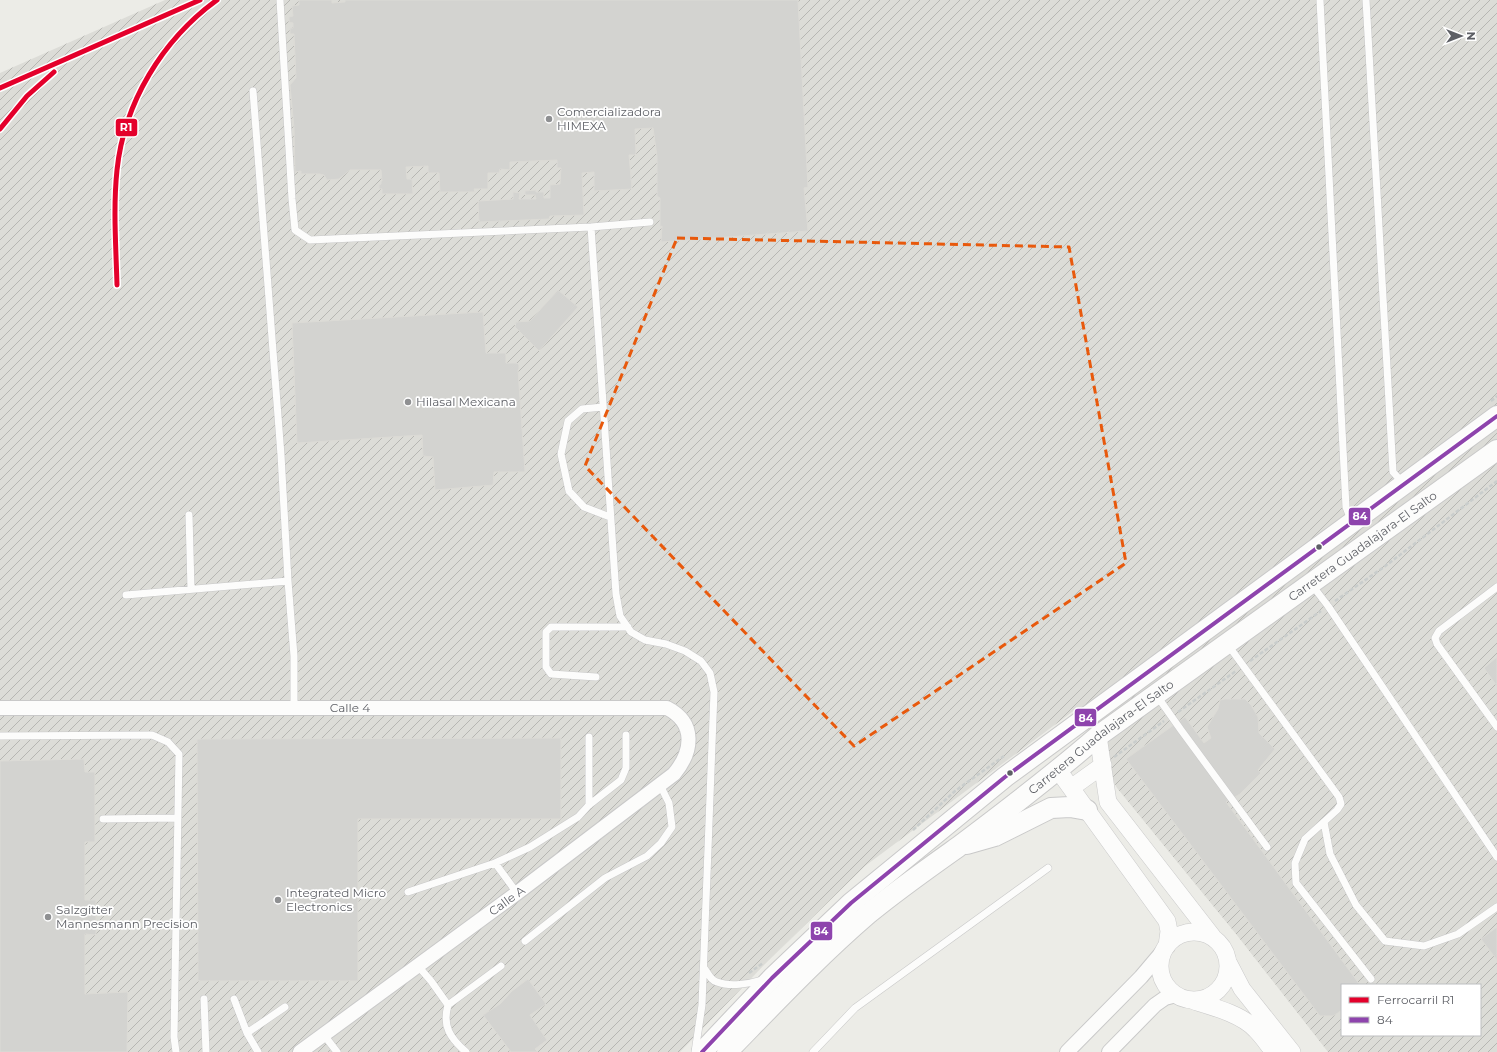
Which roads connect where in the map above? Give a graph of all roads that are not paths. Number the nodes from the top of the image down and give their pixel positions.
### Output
1 (280, 0) edge
2 (1320, 0) edge
3 (1366, 0) edge
4 (253, 91) dead end
5 (650, 222) dead end
6 (591, 227) junction
7 (603, 407) junction
8 (1497, 416) edge
9 (1497, 450) edge
10 (1404, 484) junction
11 (189, 515) dead end
12 (610, 517) junction
13 (1352, 523) junction
14 (288, 581) junction
15 (1311, 583) junction
16 (1497, 588) edge
17 (191, 589) junction
18 (126, 595) dead end
19 (628, 627) junction
20 (1227, 643) junction
21 (596, 677) dead end
22 (1156, 694) junction
23 (0, 708) edge
24 (294, 708) junction
25 (1497, 727) edge
26 (688, 732) joint
27 (626, 735) dead end
28 (0, 736) edge
29 (1098, 736) junction
30 (589, 737) dead end
31 (1103, 765) junction
32 (1058, 770) junction
33 (660, 785) junction
34 (1071, 788) junction
35 (589, 805) junction
36 (1087, 810) junction
37 (178, 818) junction
38 (103, 819) dead end
39 (1324, 822) junction
40 (958, 847) junction
41 (1267, 847) dead end
42 (1497, 857) edge
43 (495, 863) junction
44 (1048, 868) dead end
45 (408, 892) dead end
46 (517, 894) junction
47 (1497, 907) edge
48 (1212, 936) junction
49 (524, 941) dead end
50 (1165, 948) junction
51 (1229, 964) junction
52 (418, 966) junction
53 (501, 966) dead end
54 (704, 968) junction
55 (772, 978) junction
56 (1371, 979) dead end
57 (1176, 995) junction
58 (204, 999) dead end
59 (234, 999) dead end
60 (1194, 1001) junction
61 (448, 1005) junction
62 (285, 1007) dead end
63 (246, 1033) junction
64 (324, 1035) junction
65 (176, 1052) edge
66 (206, 1052) edge
67 (258, 1052) edge
68 (300, 1052) edge
69 (338, 1052) edge
70 (466, 1052) edge
71 (695, 1052) edge
72 (702, 1052) edge
73 (727, 1052) edge
74 (813, 1052) edge
75 (1067, 1052) edge
76 (1109, 1052) edge
77 (1274, 1052) edge
78 (1292, 1052) edge

1 - 6 lane
2 - 13 lane
3 - 10 lane
4 - 14 lane
5 - 6 lane
6 - 7 lane
7 - 12 lane
7 - 12 lane
8 - 10 main road, Carretera Guadalajara-El Salto
9 - 15 main road, Carretera Guadalajara-El Salto
10 - 13 main road, Carretera Guadalajara-El Salto
11 - 17 lane
12 - 19 lane
13 - 55 main road, Carretera Guadalajara-El Salto
14 - 17 lane
14 - 24 lane
15 - 20 main road, Carretera Guadalajara-El Salto
15 - 42 lane
16 - 25 lane
17 - 18 lane
19 - 21 lane
19 - 54 lane
20 - 22 main road, Carretera Guadalajara-El Salto
20 - 39 lane
22 - 29 main road, Carretera Guadalajara-El Salto
22 - 41 lane
23 - 24 street, Calle 4
24 - 26 street, Calle 4
26 - 33 street, Calle A
27 - 35 lane
28 - 37 lane
29 - 31 street
29 - 32 main road, Carretera Guadalajara-El Salto
30 - 35 lane
31 - 34 street
31 - 48 street
32 - 34 street
32 - 40 main road, Carretera Guadalajara-El Salto
33 - 46 street, Calle A
33 - 49 lane
34 - 36 street
35 - 43 lane
36 - 40 main road
36 - 50 street
37 - 38 lane
37 - 65 lane
39 - 47 lane
39 - 56 lane
40 - 73 main road, Carretera Guadalajara-El Salto
43 - 45 lane
43 - 46 lane
44 - 74 lane
46 - 52 street, Calle A
48 - 50 street
48 - 51 street
50 - 57 street
50 - 75 street
51 - 60 street
51 - 78 street
52 - 61 lane
52 - 64 street, Calle A
53 - 61 lane
54 - 55 lane
54 - 71 lane
55 - 72 main road, Carretera Guadalajara-El Salto
57 - 60 street
57 - 76 street
58 - 66 lane
59 - 63 lane
60 - 77 street
61 - 70 lane
62 - 63 lane
63 - 67 lane
64 - 68 street, Calle A
64 - 69 lane

